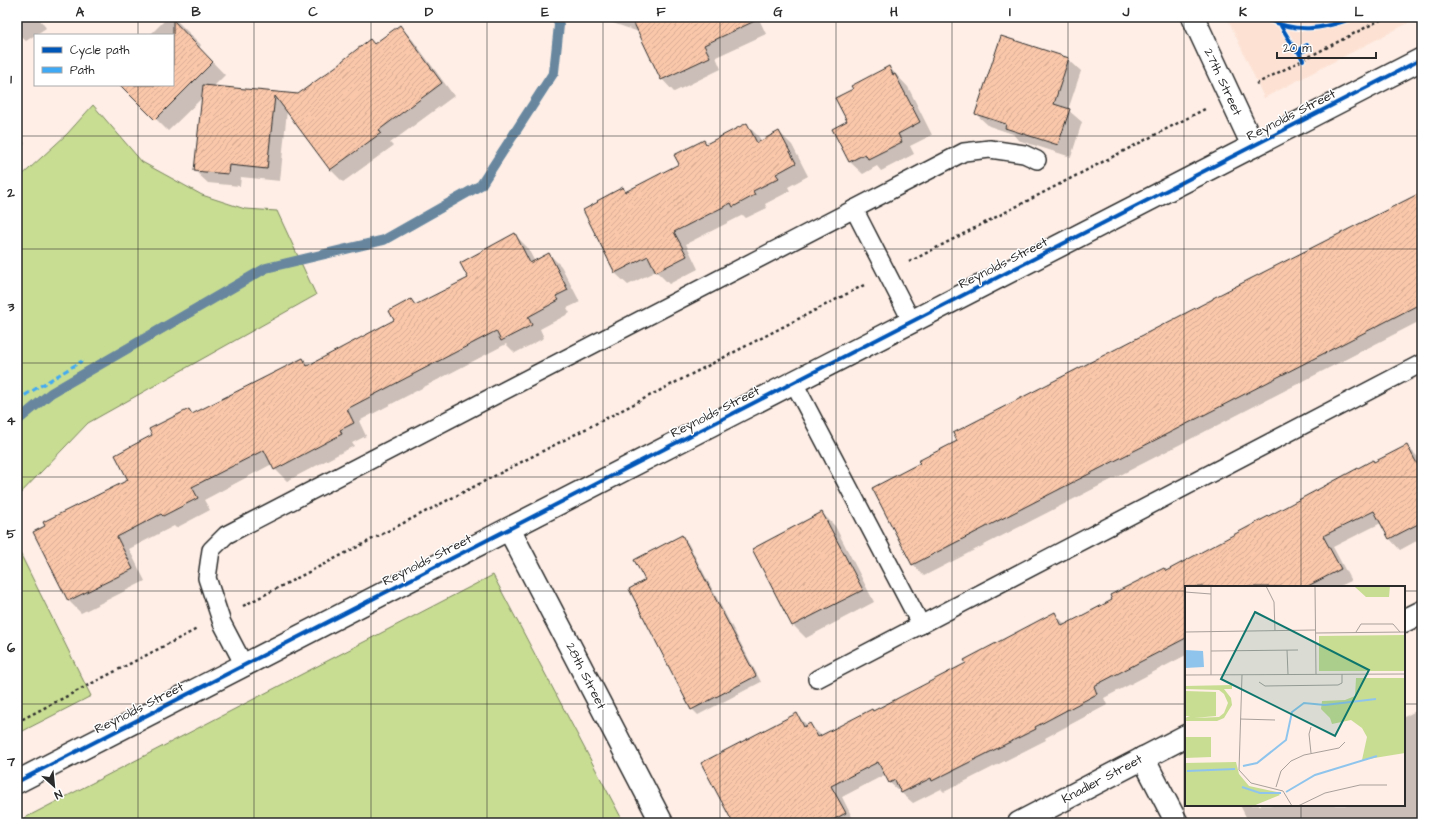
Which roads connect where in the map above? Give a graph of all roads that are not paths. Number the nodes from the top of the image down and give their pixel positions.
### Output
1 (1193, 17) edge
2 (1422, 59) edge
3 (1253, 146) junction
4 (1037, 160) dead end
5 (854, 209) junction
6 (912, 322) junction
7 (1422, 363) edge
8 (794, 383) junction
9 (509, 529) junction
10 (1422, 612) edge
11 (1405, 620) edge
12 (921, 625) junction
13 (244, 665) junction
14 (816, 679) dead end
15 (1185, 737) edge
16 (1143, 758) junction
17 (17, 782) edge
18 (662, 823) edge
19 (1019, 823) edge
20 (1177, 823) edge

1 - 3 main road, 27th Street
2 - 3 main road, Reynolds Street
3 - 6 main road, Reynolds Street
4 - 5 lane
5 - 6 lane
5 - 13 lane
6 - 8 main road, Reynolds Street
7 - 12 lane
8 - 9 main road, Reynolds Street
8 - 12 lane
9 - 13 main road, Reynolds Street
9 - 18 main road, 28th Street
10 - 11 main road
12 - 14 lane
13 - 17 main road, Reynolds Street
15 - 16 main road, Knadler Street
16 - 19 main road, Knadler Street
16 - 20 main road

